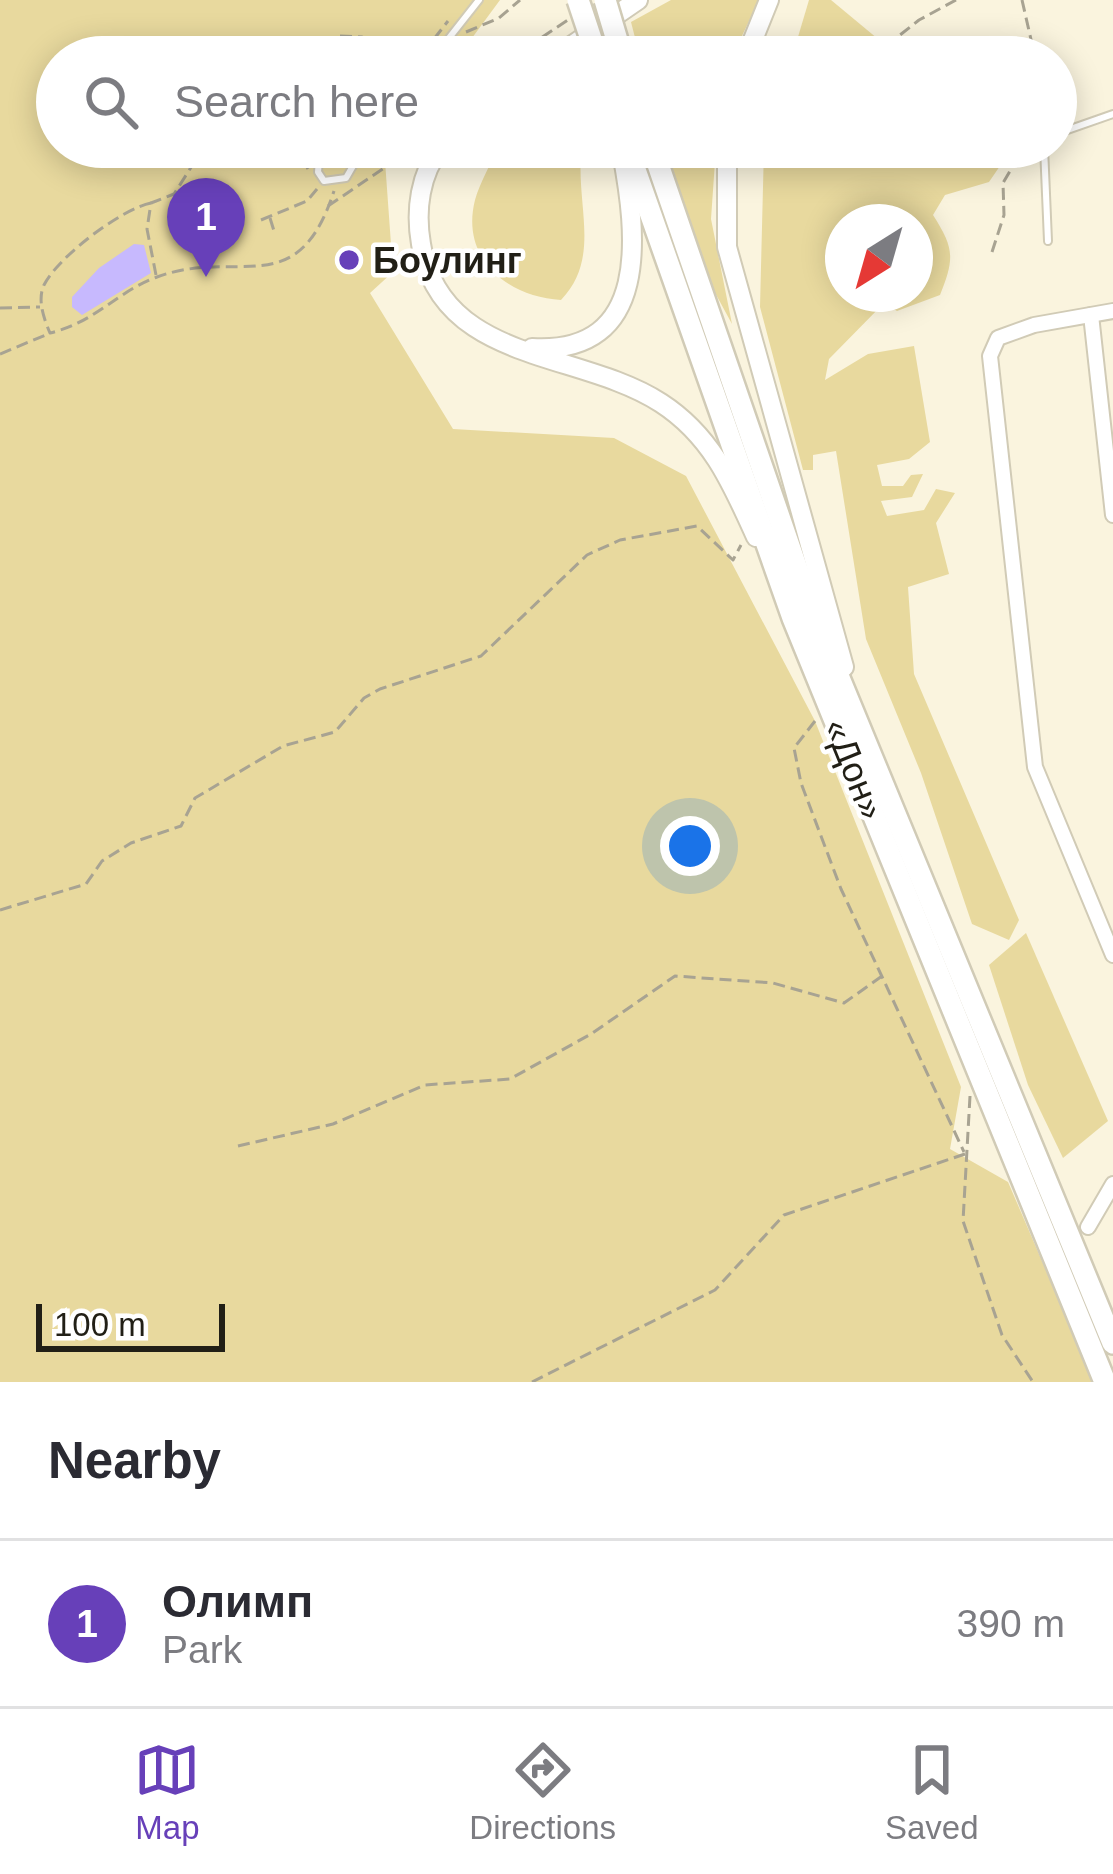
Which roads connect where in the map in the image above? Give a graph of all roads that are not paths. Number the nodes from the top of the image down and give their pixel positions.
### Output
1 (605, 0) edge
2 (638, 0) edge
3 (770, 0) edge
4 (476, 1) edge
5 (450, 36) edge
6 (585, 36) edge
7 (616, 36) edge
8 (755, 36) edge
9 (1113, 114) edge
10 (1077, 127) edge
11 (318, 168) edge
12 (352, 168) edge
13 (430, 168) edge
14 (627, 168) edge
15 (632, 168) edge
16 (659, 168) edge
17 (727, 168) edge
18 (1045, 168) edge
19 (1048, 241) dead end
20 (1113, 310) edge
21 (1091, 315) junction
22 (462, 318) junction
23 (1113, 515) edge
24 (793, 618) junction
25 (872, 757) junction
26 (1113, 955) edge
27 (1113, 1184) edge
28 (1088, 1227) dead end
29 (1113, 1343) edge
30 (1105, 1382) edge

1 - 7 highway, bridge
2 - 6 main road
3 - 8 main road
4 - 5 lane
9 - 10 lane
11 - 12 lane
13 - 22 main road
14 - 22 main road
15 - 24 highway, «Дон»
16 - 25 highway, «Дон»
17 - 25 main road
18 - 19 lane
20 - 21 street
21 - 23 street
21 - 26 street
22 - 24 main road
24 - 30 highway, «Дон»
25 - 29 highway, «Дон»
27 - 28 street

